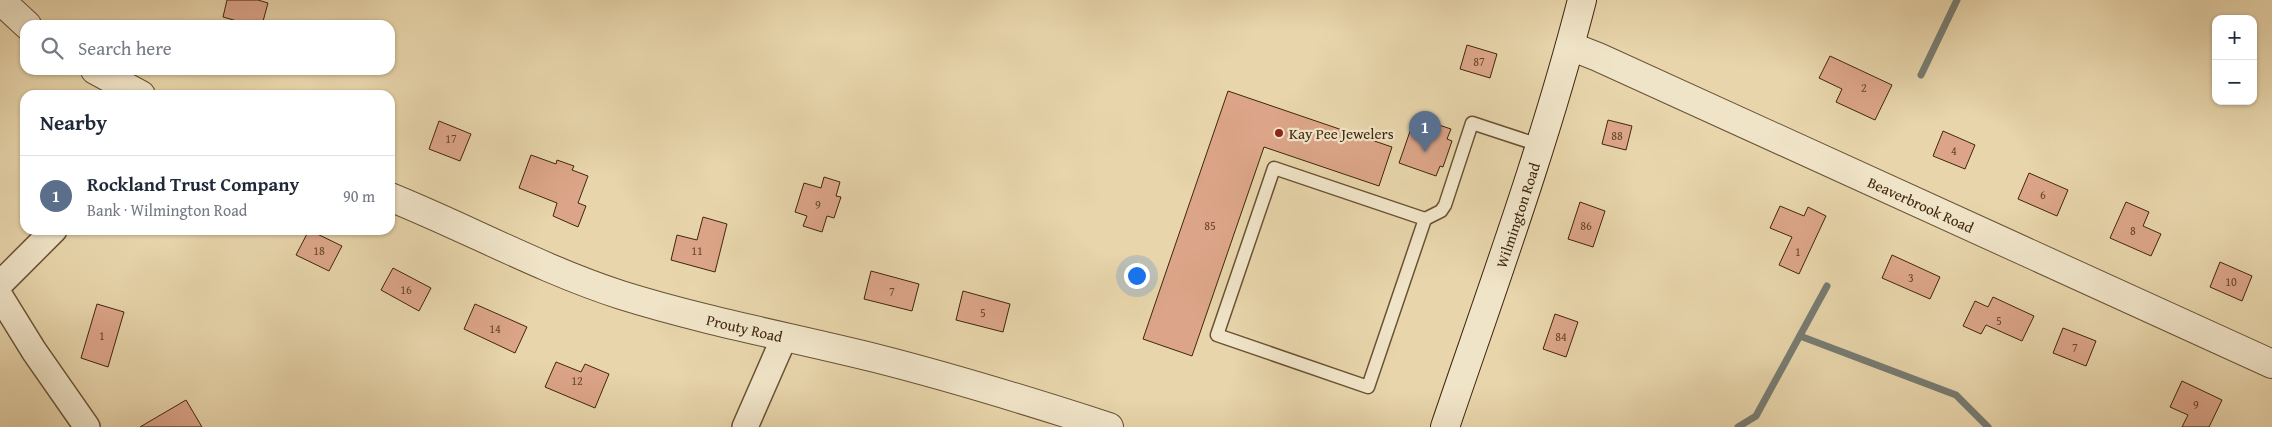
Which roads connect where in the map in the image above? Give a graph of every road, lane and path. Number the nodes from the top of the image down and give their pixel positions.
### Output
1 (0, 0) edge
2 (1582, 0) edge
3 (22, 20) edge
4 (1570, 46) junction
5 (104, 75) edge
6 (132, 90) edge
7 (1539, 145) junction
8 (395, 199) edge
9 (1426, 219) junction
10 (49, 235) edge
11 (0, 284) edge
12 (0, 296) edge
13 (784, 338) junction
14 (2272, 364) edge
15 (87, 427) edge
16 (745, 427) edge
17 (1109, 427) edge
18 (1444, 427) edge

1 - 3 street
2 - 4 street, Wilmington Road
4 - 7 street, Wilmington Road
4 - 14 street, Beaverbrook Road
5 - 6 street
7 - 9 lane
7 - 18 street, Wilmington Road
8 - 13 street, Prouty Road
9 - 9 lane
10 - 11 street
12 - 15 street
13 - 16 street
13 - 17 street, Prouty Road

